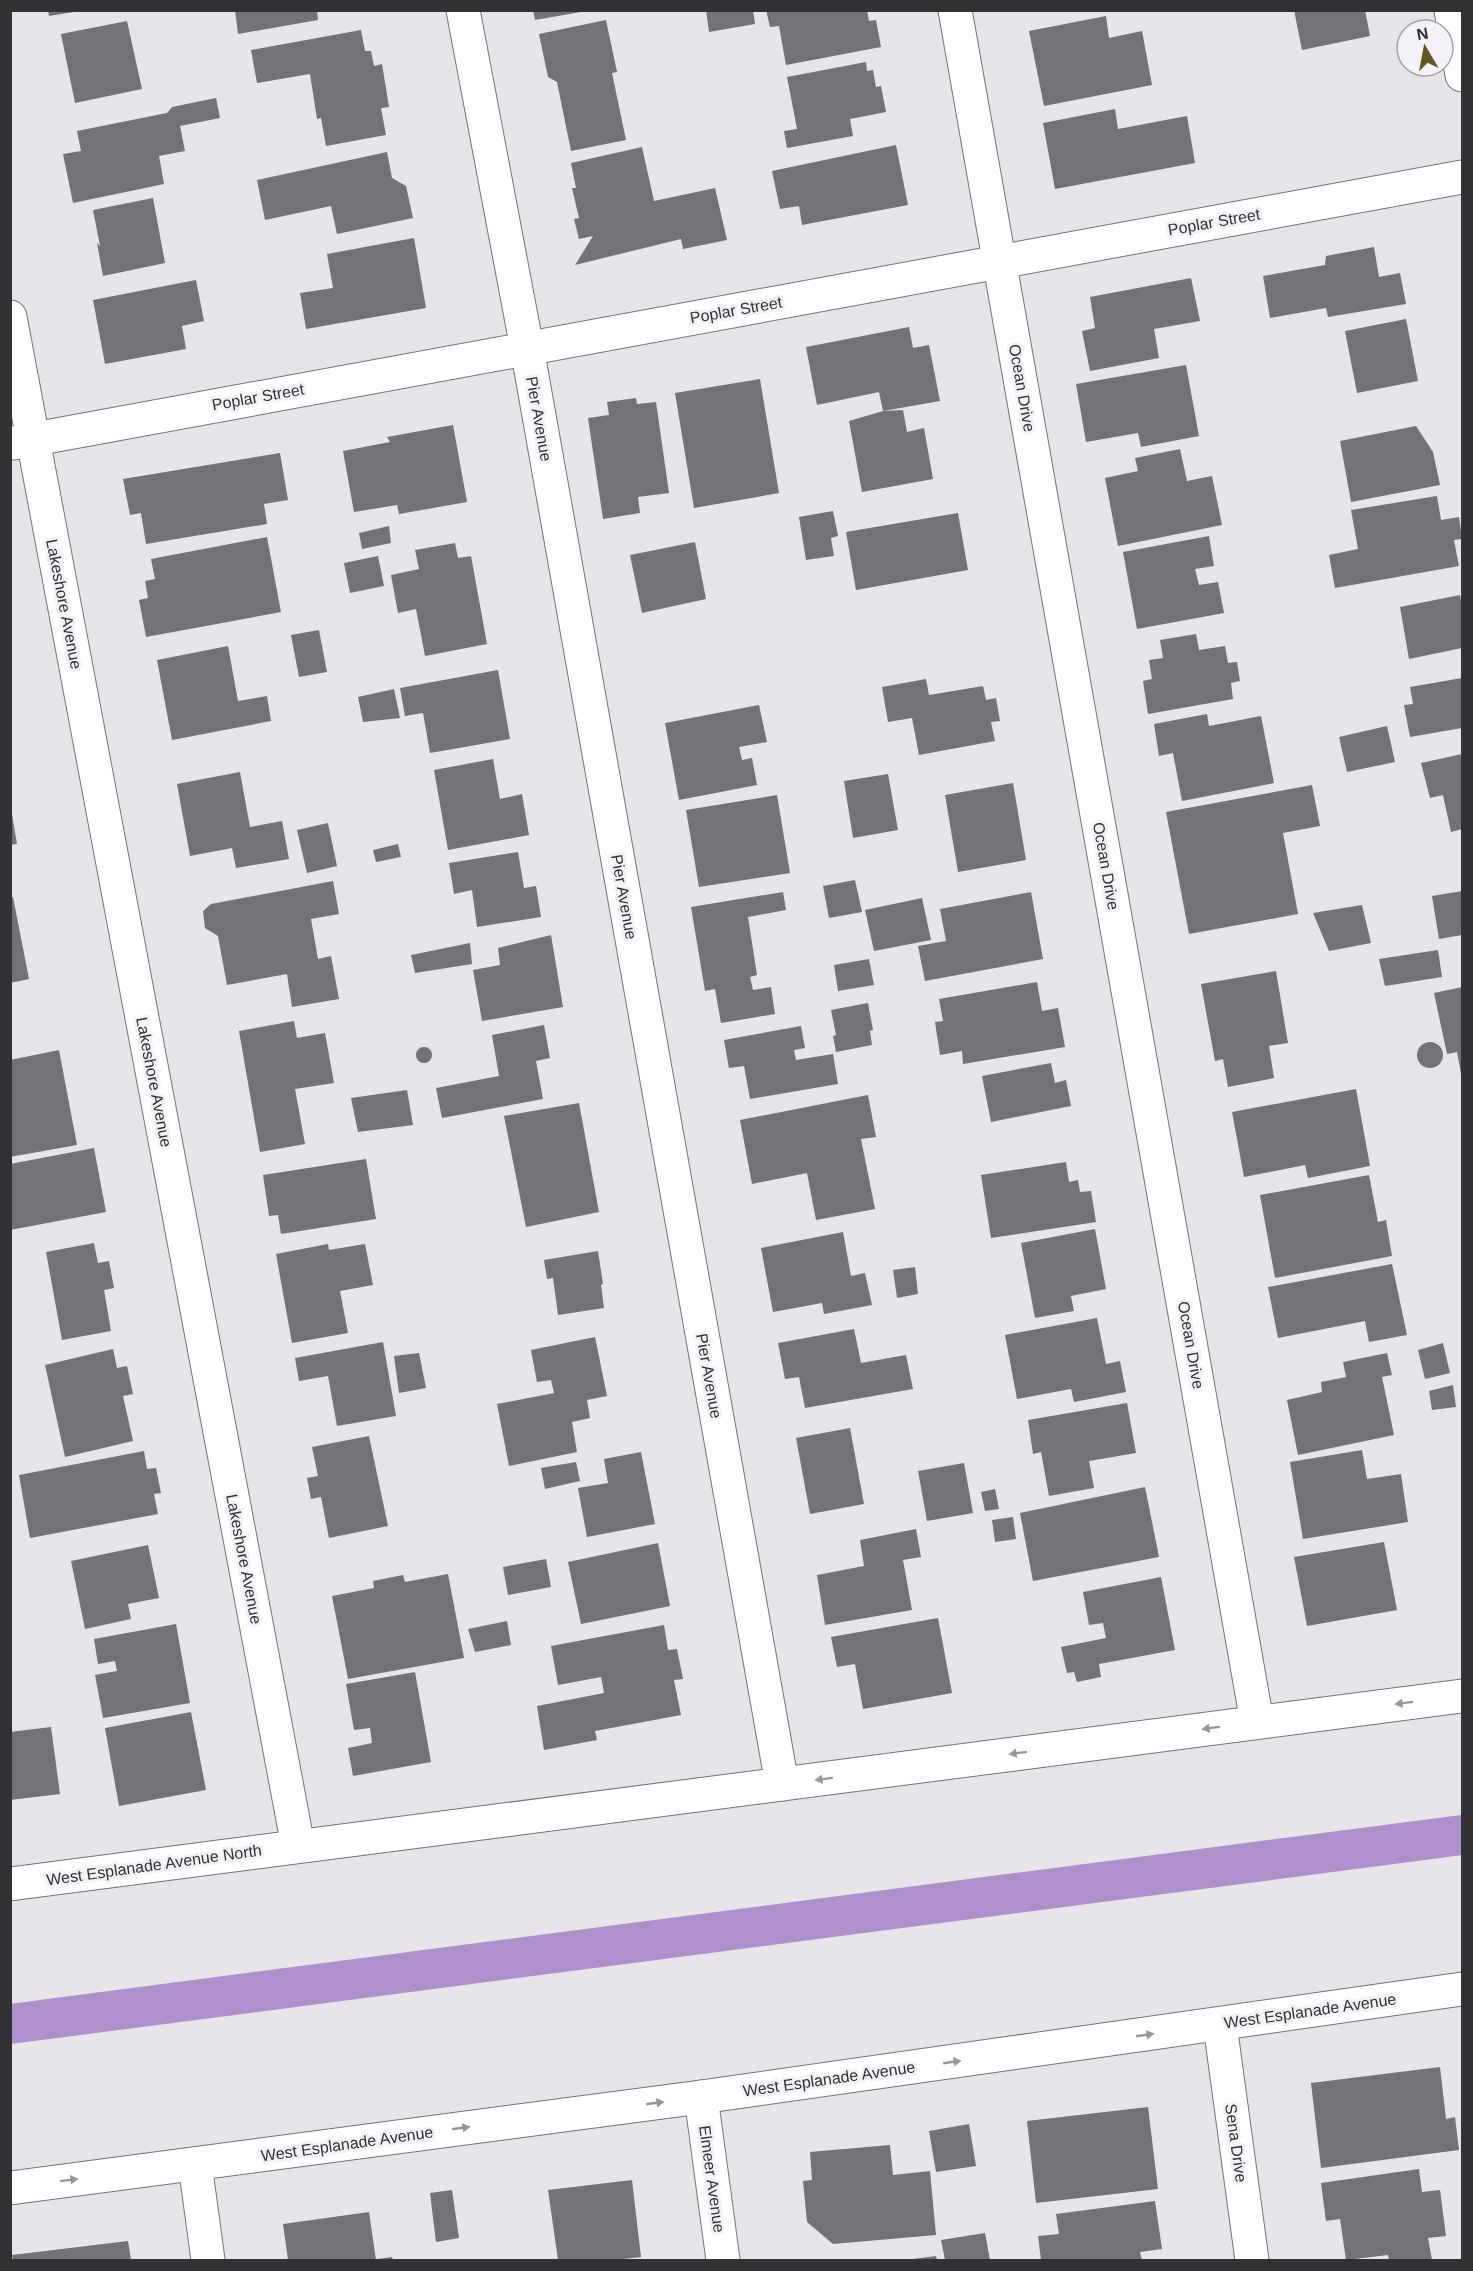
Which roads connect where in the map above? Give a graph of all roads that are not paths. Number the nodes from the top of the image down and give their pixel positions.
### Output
1 (463, 10) edge
2 (955, 10) edge
3 (1451, 10) edge
4 (1462, 75) edge
5 (1462, 177) edge
6 (1000, 262) junction
7 (10, 317) edge
8 (527, 348) junction
9 (22, 441) edge
10 (1462, 1696) edge
11 (1257, 1722) junction
12 (782, 1784) junction
13 (298, 1846) junction
14 (10, 1884) edge
15 (1462, 1989) edge
16 (1220, 2025) junction
17 (701, 2097) junction
18 (195, 2164) junction
19 (10, 2188) edge
20 (208, 2260) edge
21 (723, 2260) edge
22 (1252, 2260) edge

1 - 8 street, Pier Avenue
2 - 6 street, Ocean Drive
3 - 4 street
5 - 6 street, Poplar Street
6 - 8 street, Poplar Street
6 - 11 street, Ocean Drive
7 - 9 street, Lakeshore Avenue
8 - 9 street, Poplar Street
8 - 12 street, Pier Avenue
9 - 13 street, Lakeshore Avenue
10 -> 11 street
11 -> 12 street
12 - 13 street
13 - 14 street, West Esplanade Avenue North
15 - 16 street, West Esplanade Avenue
17 -> 16 street, West Esplanade Avenue
16 - 22 street, Sena Drive
18 -> 17 street, West Esplanade Avenue
17 - 21 street, Elmeer Avenue
19 -> 18 street, West Esplanade Avenue
18 - 20 street

